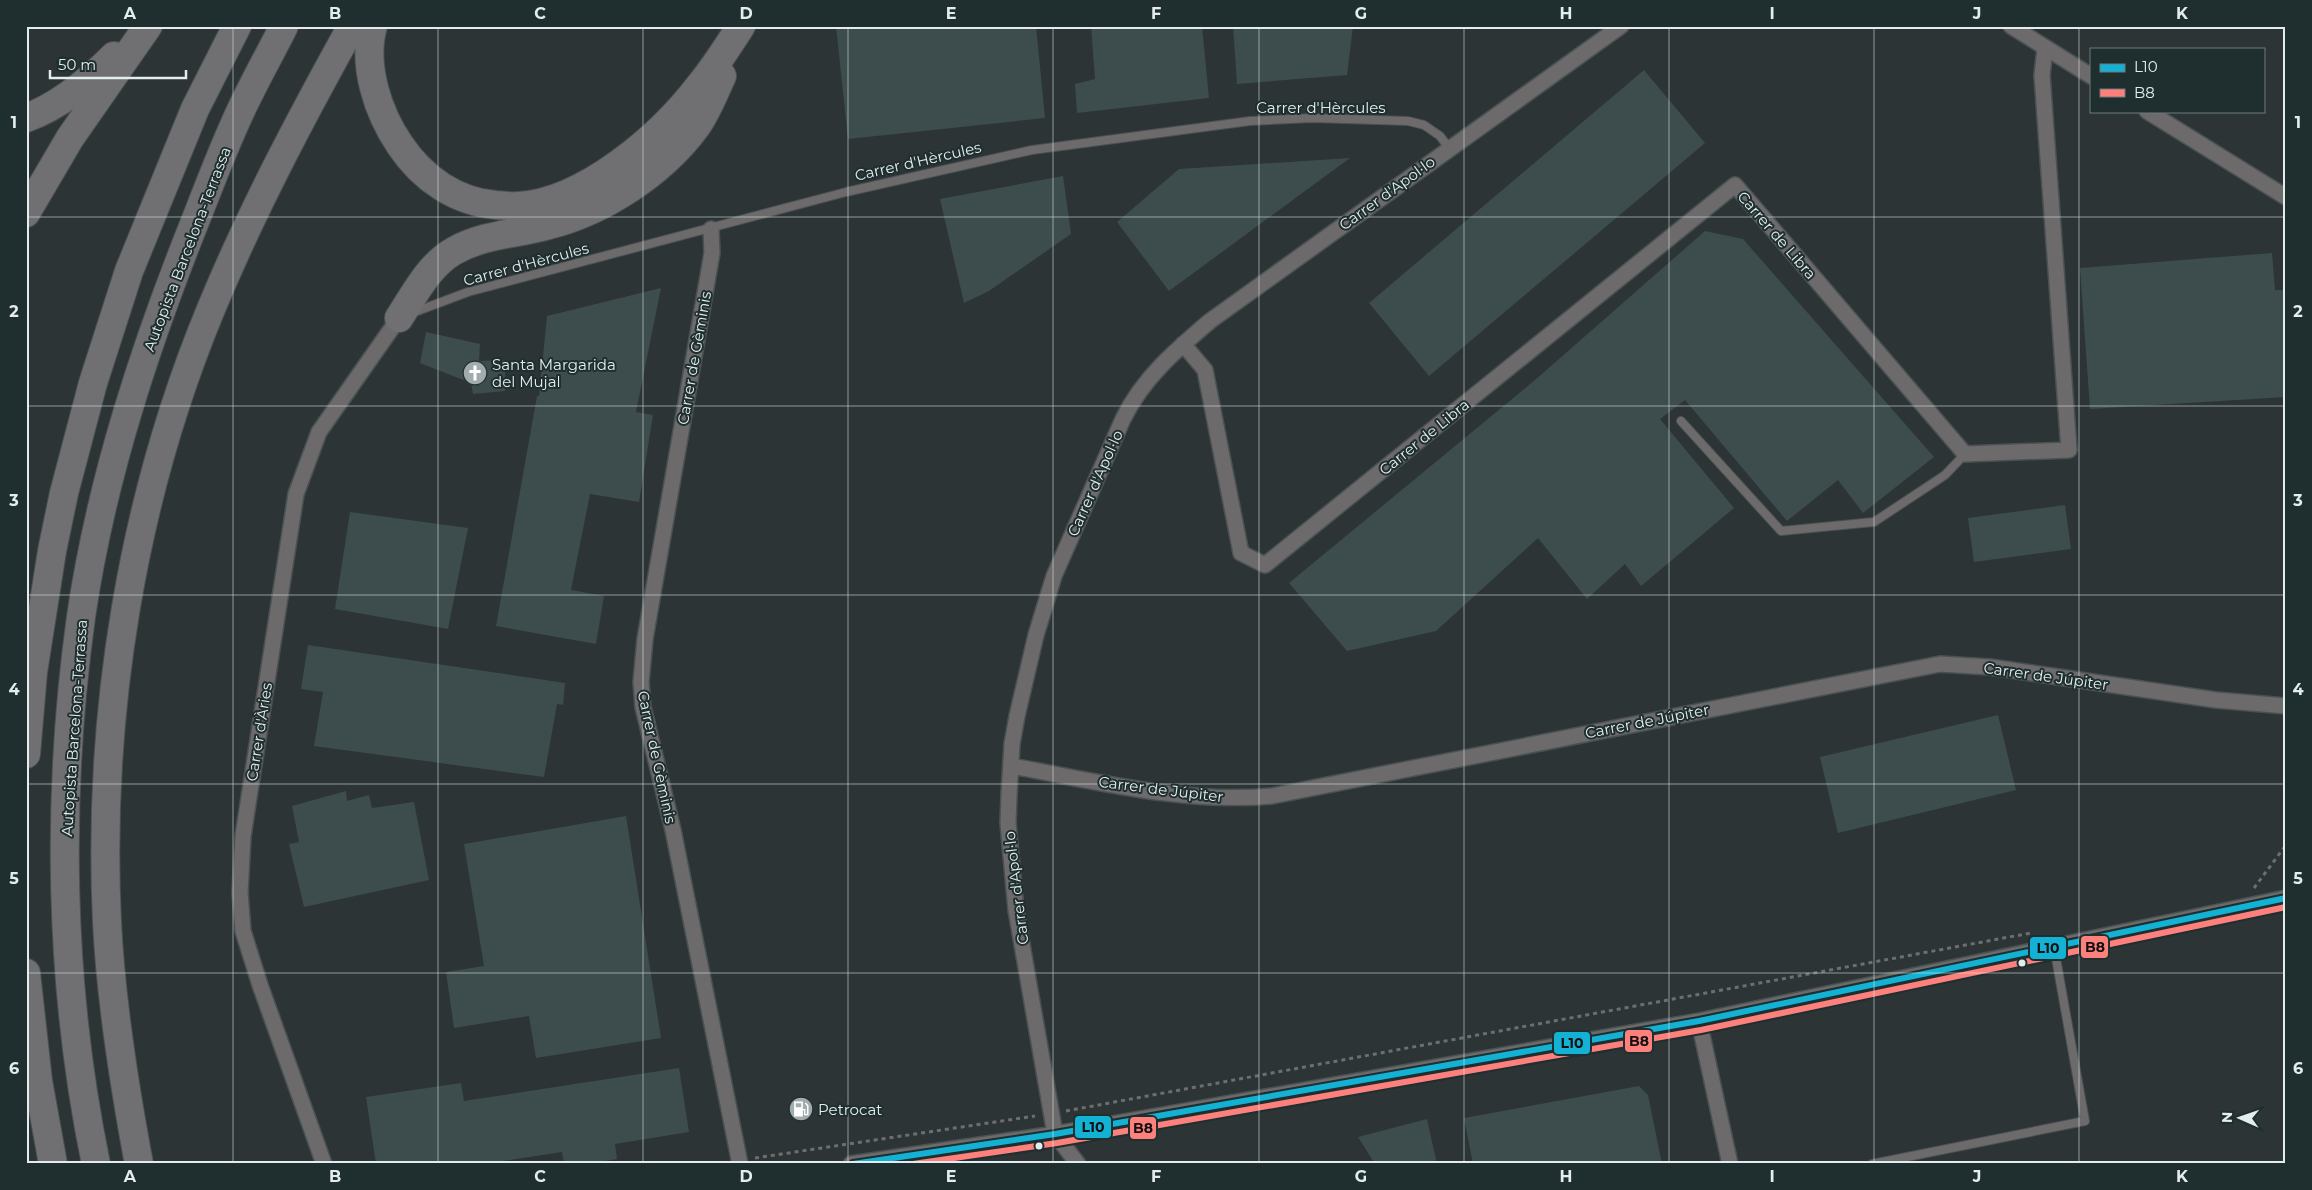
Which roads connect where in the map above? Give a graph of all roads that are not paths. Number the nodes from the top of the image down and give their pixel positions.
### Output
1 (143, 26) edge
2 (148, 26) edge
3 (236, 26) edge
4 (284, 26) edge
5 (352, 26) edge
6 (374, 26) edge
7 (742, 26) edge
8 (1620, 26) edge
9 (2011, 26) edge
10 (2045, 48) junction
11 (2090, 75) edge
12 (2149, 112) edge
13 (26, 118) edge
14 (1449, 148) junction
15 (2286, 197) edge
16 (26, 212) edge
17 (711, 229) junction
18 (399, 318) junction
19 (1183, 344) junction
20 (1681, 421) dead end
21 (1965, 454) junction
22 (2286, 706) edge
23 (26, 754) edge
24 (1011, 766) junction
25 (107, 805) junction
26 (2286, 898) edge
27 (2054, 948) junction
28 (26, 973) edge
29 (1699, 1021) junction
30 (26, 1044) edge
31 (38, 1082) junction
32 (1054, 1134) junction
33 (740, 1162) edge
34 (52, 1164) edge
35 (96, 1164) edge
36 (139, 1164) edge
37 (153, 1164) edge
38 (324, 1164) edge
39 (851, 1164) edge
40 (1078, 1164) edge
41 (1730, 1164) edge
42 (1872, 1164) edge

1 - 13 highway
2 - 16 highway
3 - 23 highway
4 - 35 highway, Autopista Barcelona-Terrassa
5 - 25 highway
6 - 7 highway
7 - 18 highway
8 - 14 street, Carrer d'Apol·lo
9 - 10 street
10 - 11 street
10 - 21 street
12 - 15 street
14 - 17 lane, Carrer d'Hèrcules
14 - 19 street, Carrer d'Apol·lo
17 - 18 lane, Carrer d'Hèrcules
17 - 33 street, Carrer de Gèminis
18 - 38 street, Carrer d'Àries
19 - 21 street, Carrer de Libra
19 - 24 street, Carrer d'Apol·lo
20 - 21 lane
22 - 24 street, Carrer de Júpiter
24 - 32 street, Carrer d'Apol·lo
25 - 36 highway
25 - 37 highway
26 - 27 street
27 - 29 street
27 - 42 lane
28 - 31 highway
29 - 32 street
29 - 41 street
30 - 31 highway
31 - 34 highway
32 - 39 street
32 - 40 street

